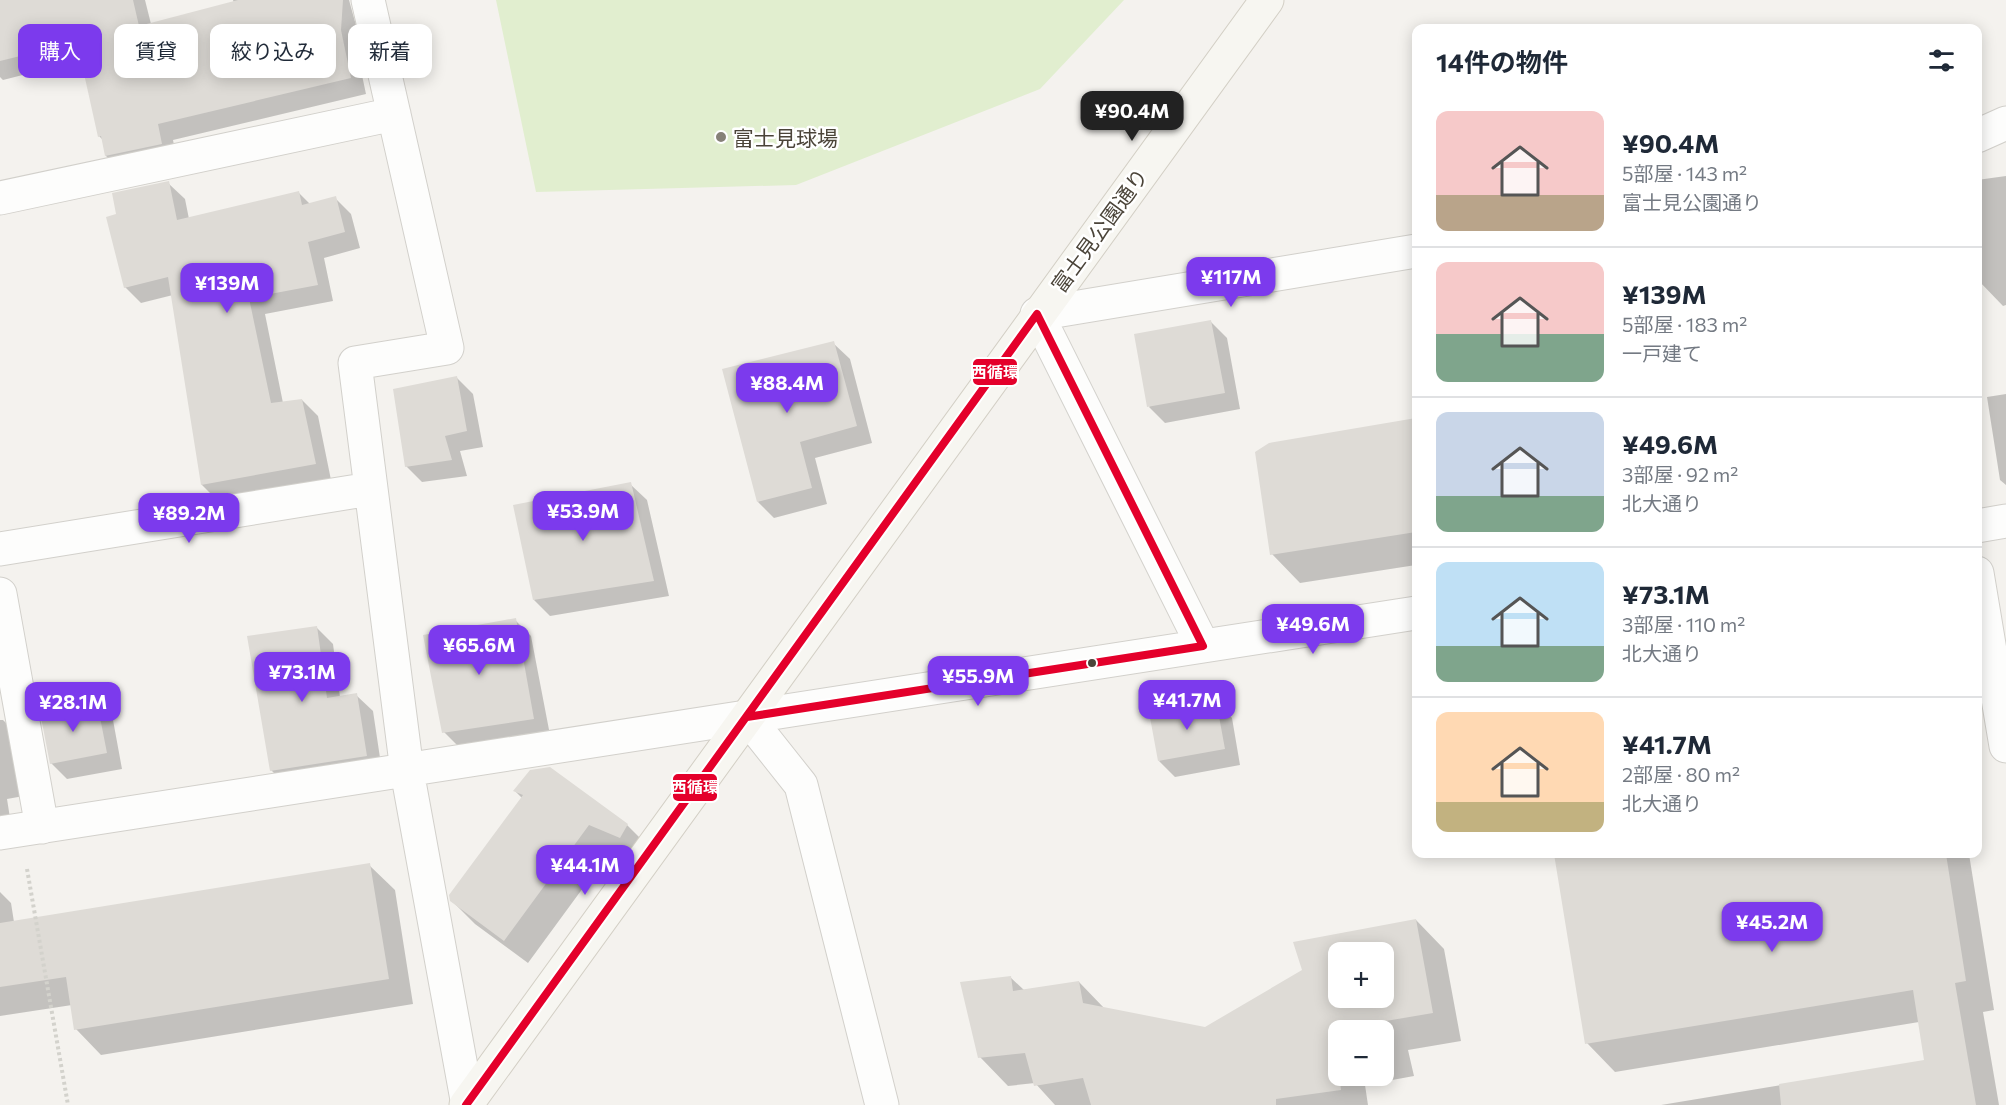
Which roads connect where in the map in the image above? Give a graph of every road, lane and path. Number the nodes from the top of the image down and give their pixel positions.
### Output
1 (368, 0) edge
2 (1267, 0) edge
3 (394, 114) junction
4 (2006, 123) edge
5 (1982, 134) edge
6 (0, 198) edge
7 (1412, 252) edge
8 (1037, 314) junction
9 (370, 489) junction
10 (2006, 521) edge
11 (1982, 525) edge
12 (0, 549) edge
13 (0, 594) edge
14 (1982, 603) edge
15 (1412, 614) edge
16 (1203, 646) junction
17 (747, 717) junction
18 (2006, 746) edge
19 (408, 771) junction
20 (21, 830) edge
21 (467, 1104) edge
22 (68, 1105) edge
23 (882, 1105) edge

1 - 3 street
2 - 8 street, 富士見公園通り
3 - 6 street
3 - 9 street
4 - 5 street
7 - 8 street
8 - 16 street
8 - 17 street, 富士見公園通り
9 - 12 street
9 - 19 street
10 - 11 street
13 - 20 street
14 - 18 street
15 - 16 street
16 - 17 street
17 - 19 street
17 - 21 street, 富士見公園通り
17 - 23 street
19 - 20 street
19 - 21 street
20 - 22 path

